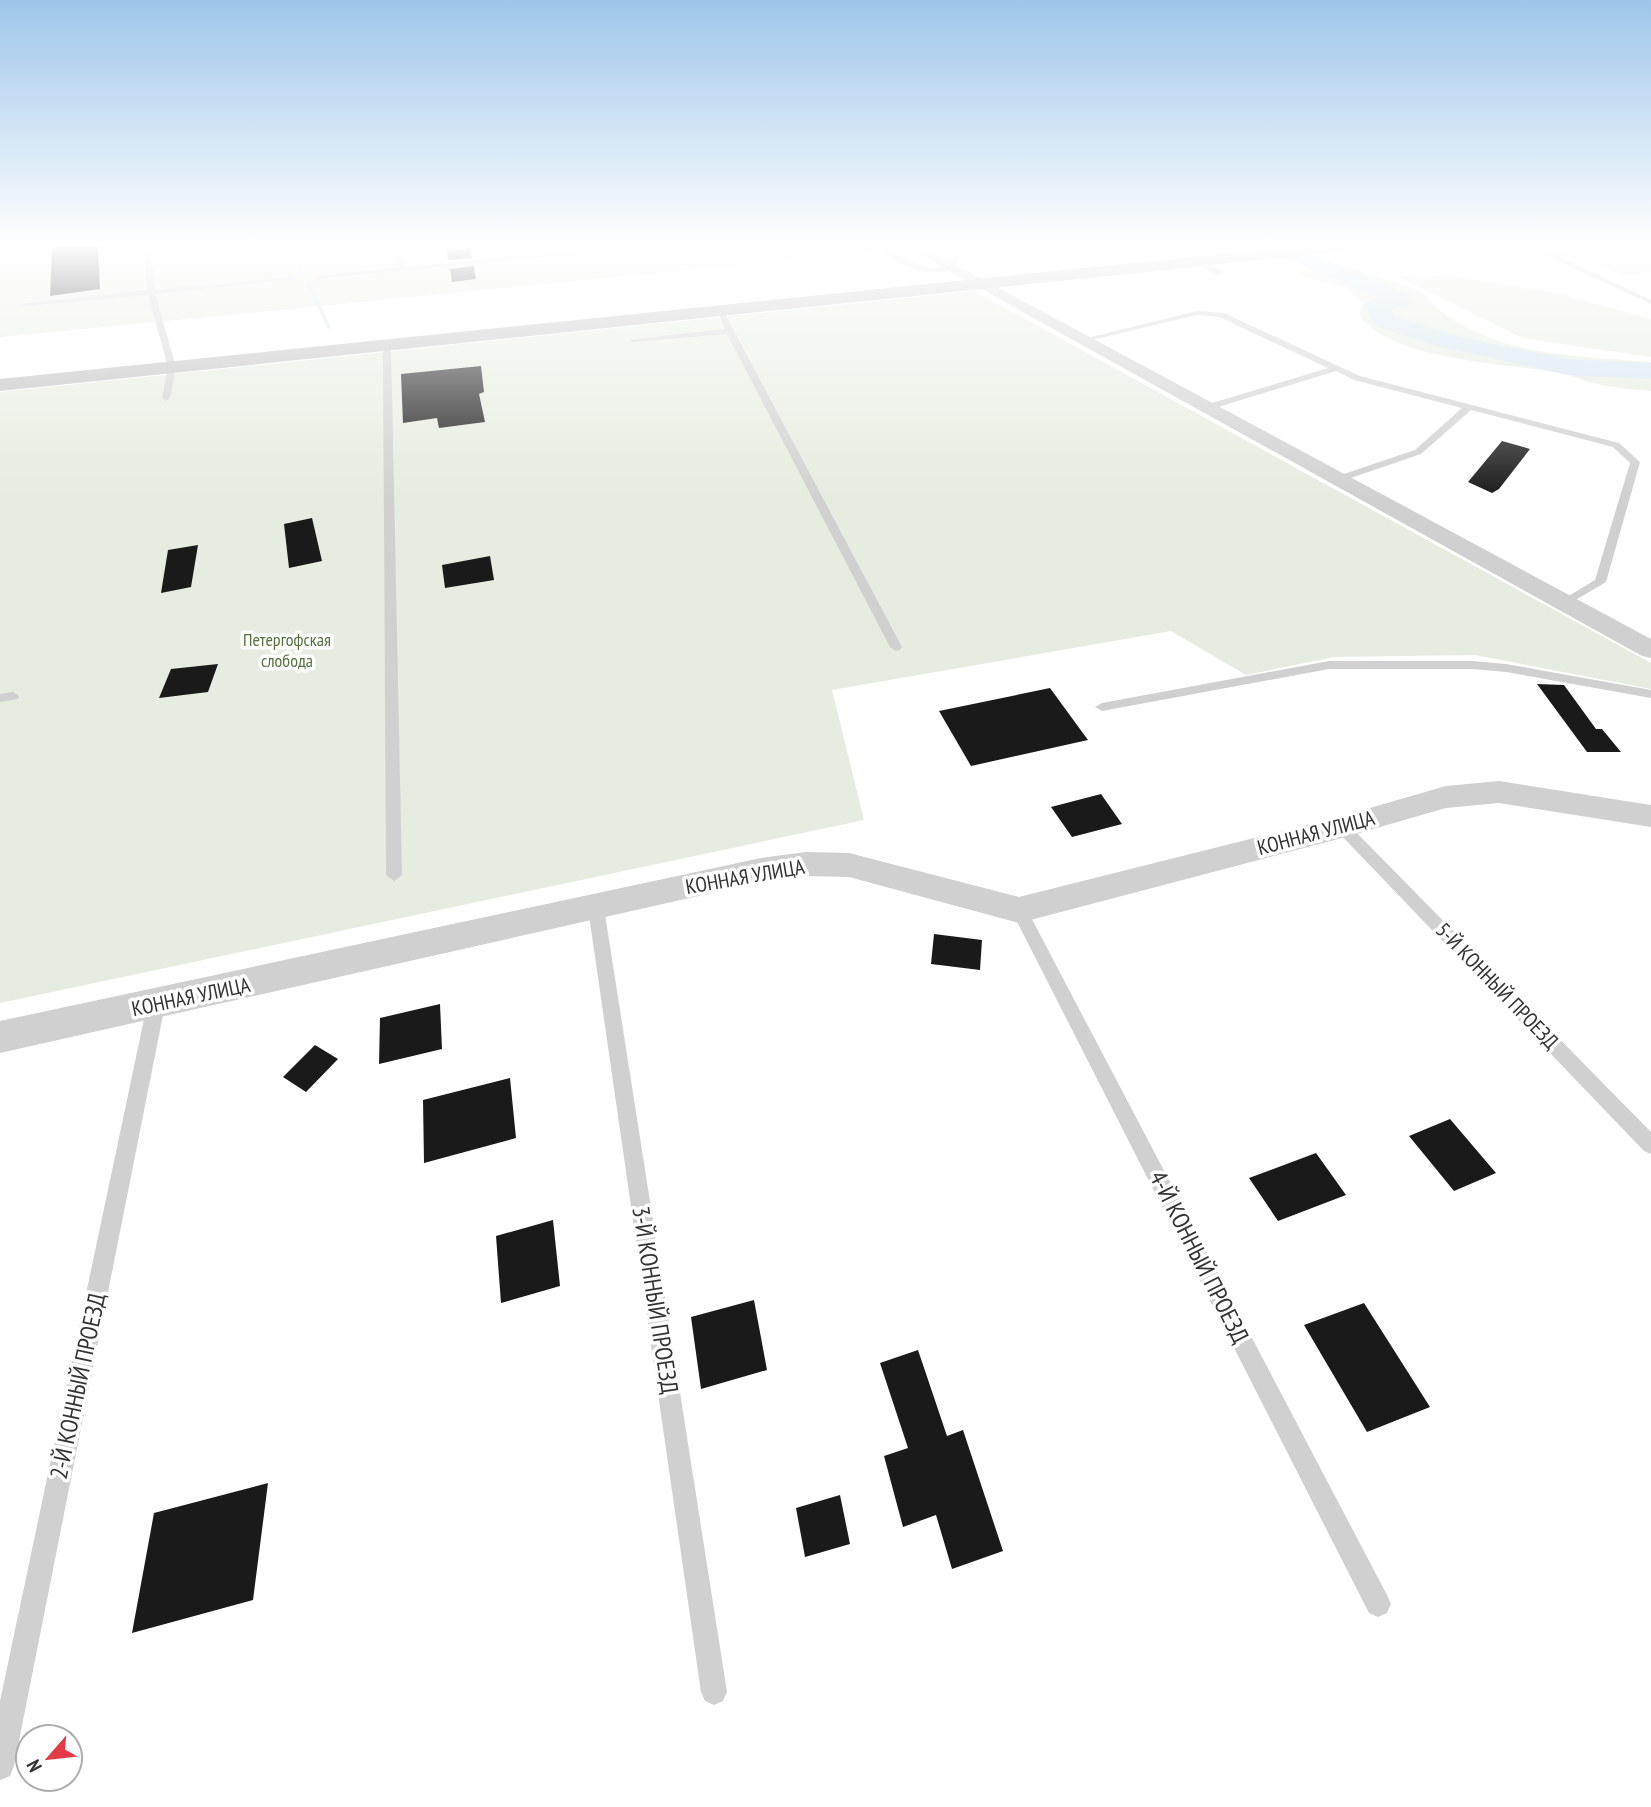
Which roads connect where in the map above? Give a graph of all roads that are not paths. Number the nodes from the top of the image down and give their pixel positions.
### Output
1 (162, 330) edge
2 (541, 330) edge
3 (1065, 330) edge
4 (1124, 330) edge
5 (1253, 330) edge
6 (730, 331) joint
7 (633, 340) dead end
8 (1083, 340) junction
9 (387, 346) junction
10 (172, 368) junction
11 (1335, 369) junction
12 (0, 385) edge
13 (166, 398) dead end
14 (1469, 407) junction
15 (1205, 408) junction
16 (1336, 480) junction
17 (1563, 603) junction
18 (896, 647) dead end
19 (1651, 650) edge
20 (1651, 694) edge
21 (1102, 707) dead end
22 (1651, 816) edge
23 (1342, 827) junction
24 (394, 875) dead end
25 (596, 908) junction
26 (1019, 910) junction
27 (156, 1005) junction
28 (0, 1037) edge
29 (1651, 1145) edge
30 (1378, 1604) dead end
31 (714, 1692) dead end
32 (0, 1766) edge

1 - 10 lane
2 - 9 street
3 - 8 street
4 - 8 lane
5 - 11 lane
6 - 7 lane
6 - 18 lane
8 - 15 street
9 - 10 street
9 - 24 lane
10 - 12 street
10 - 13 lane
11 - 14 lane
11 - 15 lane
14 - 16 lane
14 - 17 lane
15 - 16 street
16 - 17 street
17 - 19 street
20 - 21 lane
22 - 23 street, КОННАЯ УЛИЦА
23 - 26 street, КОННАЯ УЛИЦА
23 - 29 lane, 5-Й КОННЫЙ ПРОЕЗД
25 - 26 street, КОННАЯ УЛИЦА
25 - 27 street, КОННАЯ УЛИЦА
25 - 31 lane, 3-Й КОННЫЙ ПРОЕЗД
26 - 30 lane, 4-Й КОННЫЙ ПРОЕЗД
27 - 28 street, КОННАЯ УЛИЦА
27 - 32 lane, 2-Й КОННЫЙ ПРОЕЗД

